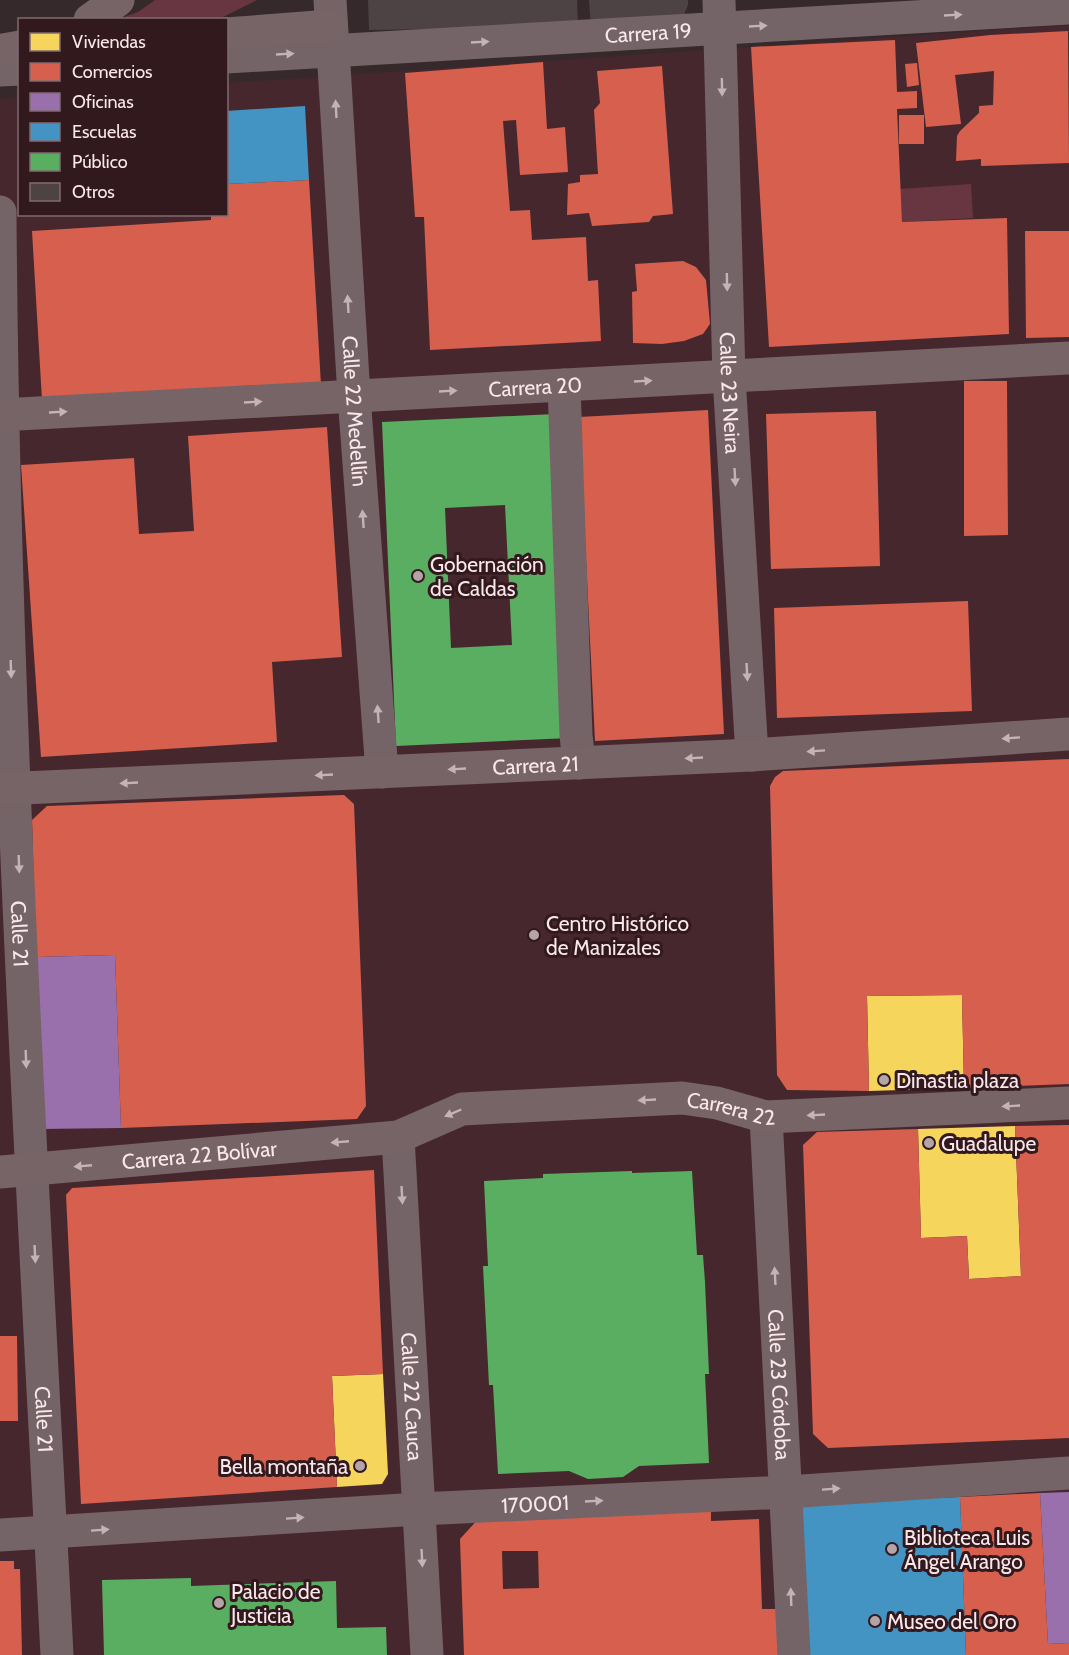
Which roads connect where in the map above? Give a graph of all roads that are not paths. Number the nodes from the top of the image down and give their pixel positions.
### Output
1 (97, 0) edge
2 (118, 0) edge
3 (1069, 8) edge
4 (720, 14) edge
5 (75, 18) edge
6 (93, 18) edge
7 (331, 26) edge
8 (228, 34) edge
9 (228, 56) edge
10 (0, 212) edge
11 (1069, 358) edge
12 (729, 377) junction
13 (564, 385) junction
14 (354, 396) junction
15 (1, 415) edge
16 (1069, 734) edge
17 (752, 755) junction
18 (579, 763) junction
19 (382, 772) junction
20 (8, 789) edge
21 (1069, 1103) edge
22 (766, 1117) junction
23 (398, 1137) junction
24 (15, 1171) edge
25 (1069, 1473) edge
26 (787, 1492) junction
27 (419, 1509) junction
28 (50, 1533) junction
29 (0, 1535) edge
30 (57, 1655) edge
31 (428, 1655) edge
32 (794, 1655) edge

1 - 5 main road
2 - 6 main road
4 -> 3 street, Carrera 19
7 -> 4 street, Carrera 19
4 -> 12 street, Calle 23 Neira
7 - 8 main road
9 -> 7 street, Carrera 19
14 -> 7 street, Calle 22 Medellín
10 - 15 street, Calle 21
11 - 12 main road, Carrera 20
13 -> 12 main road, Carrera 20
12 -> 17 street, Calle 23 Neira
14 -> 13 main road, Carrera 20
13 - 18 street
15 -> 14 main road, Carrera 20
19 -> 14 street, Calle 22 Medellín
15 -> 20 street, Calle 21
16 -> 17 main road, Carrera 21
17 -> 18 main road, Carrera 21
18 -> 19 main road, Carrera 21
19 -> 20 main road, Carrera 21
20 -> 24 street, Calle 21
21 -> 22 main road, Carrera 22
22 -> 23 main road, Carrera 22
26 -> 22 street, Calle 23 Córdoba
23 -> 24 main road, Carrera 22 Bolívar
23 -> 27 street, Calle 22 Cauca
24 -> 28 street, Calle 21
26 -> 25 street, 170001
27 -> 26 street, 170001
32 -> 26 street, Calle 23 Córdoba
28 -> 27 street, 170001
27 -> 31 street, Calle 22 Cauca
28 - 29 street, 170001
28 - 30 street, Calle 21

